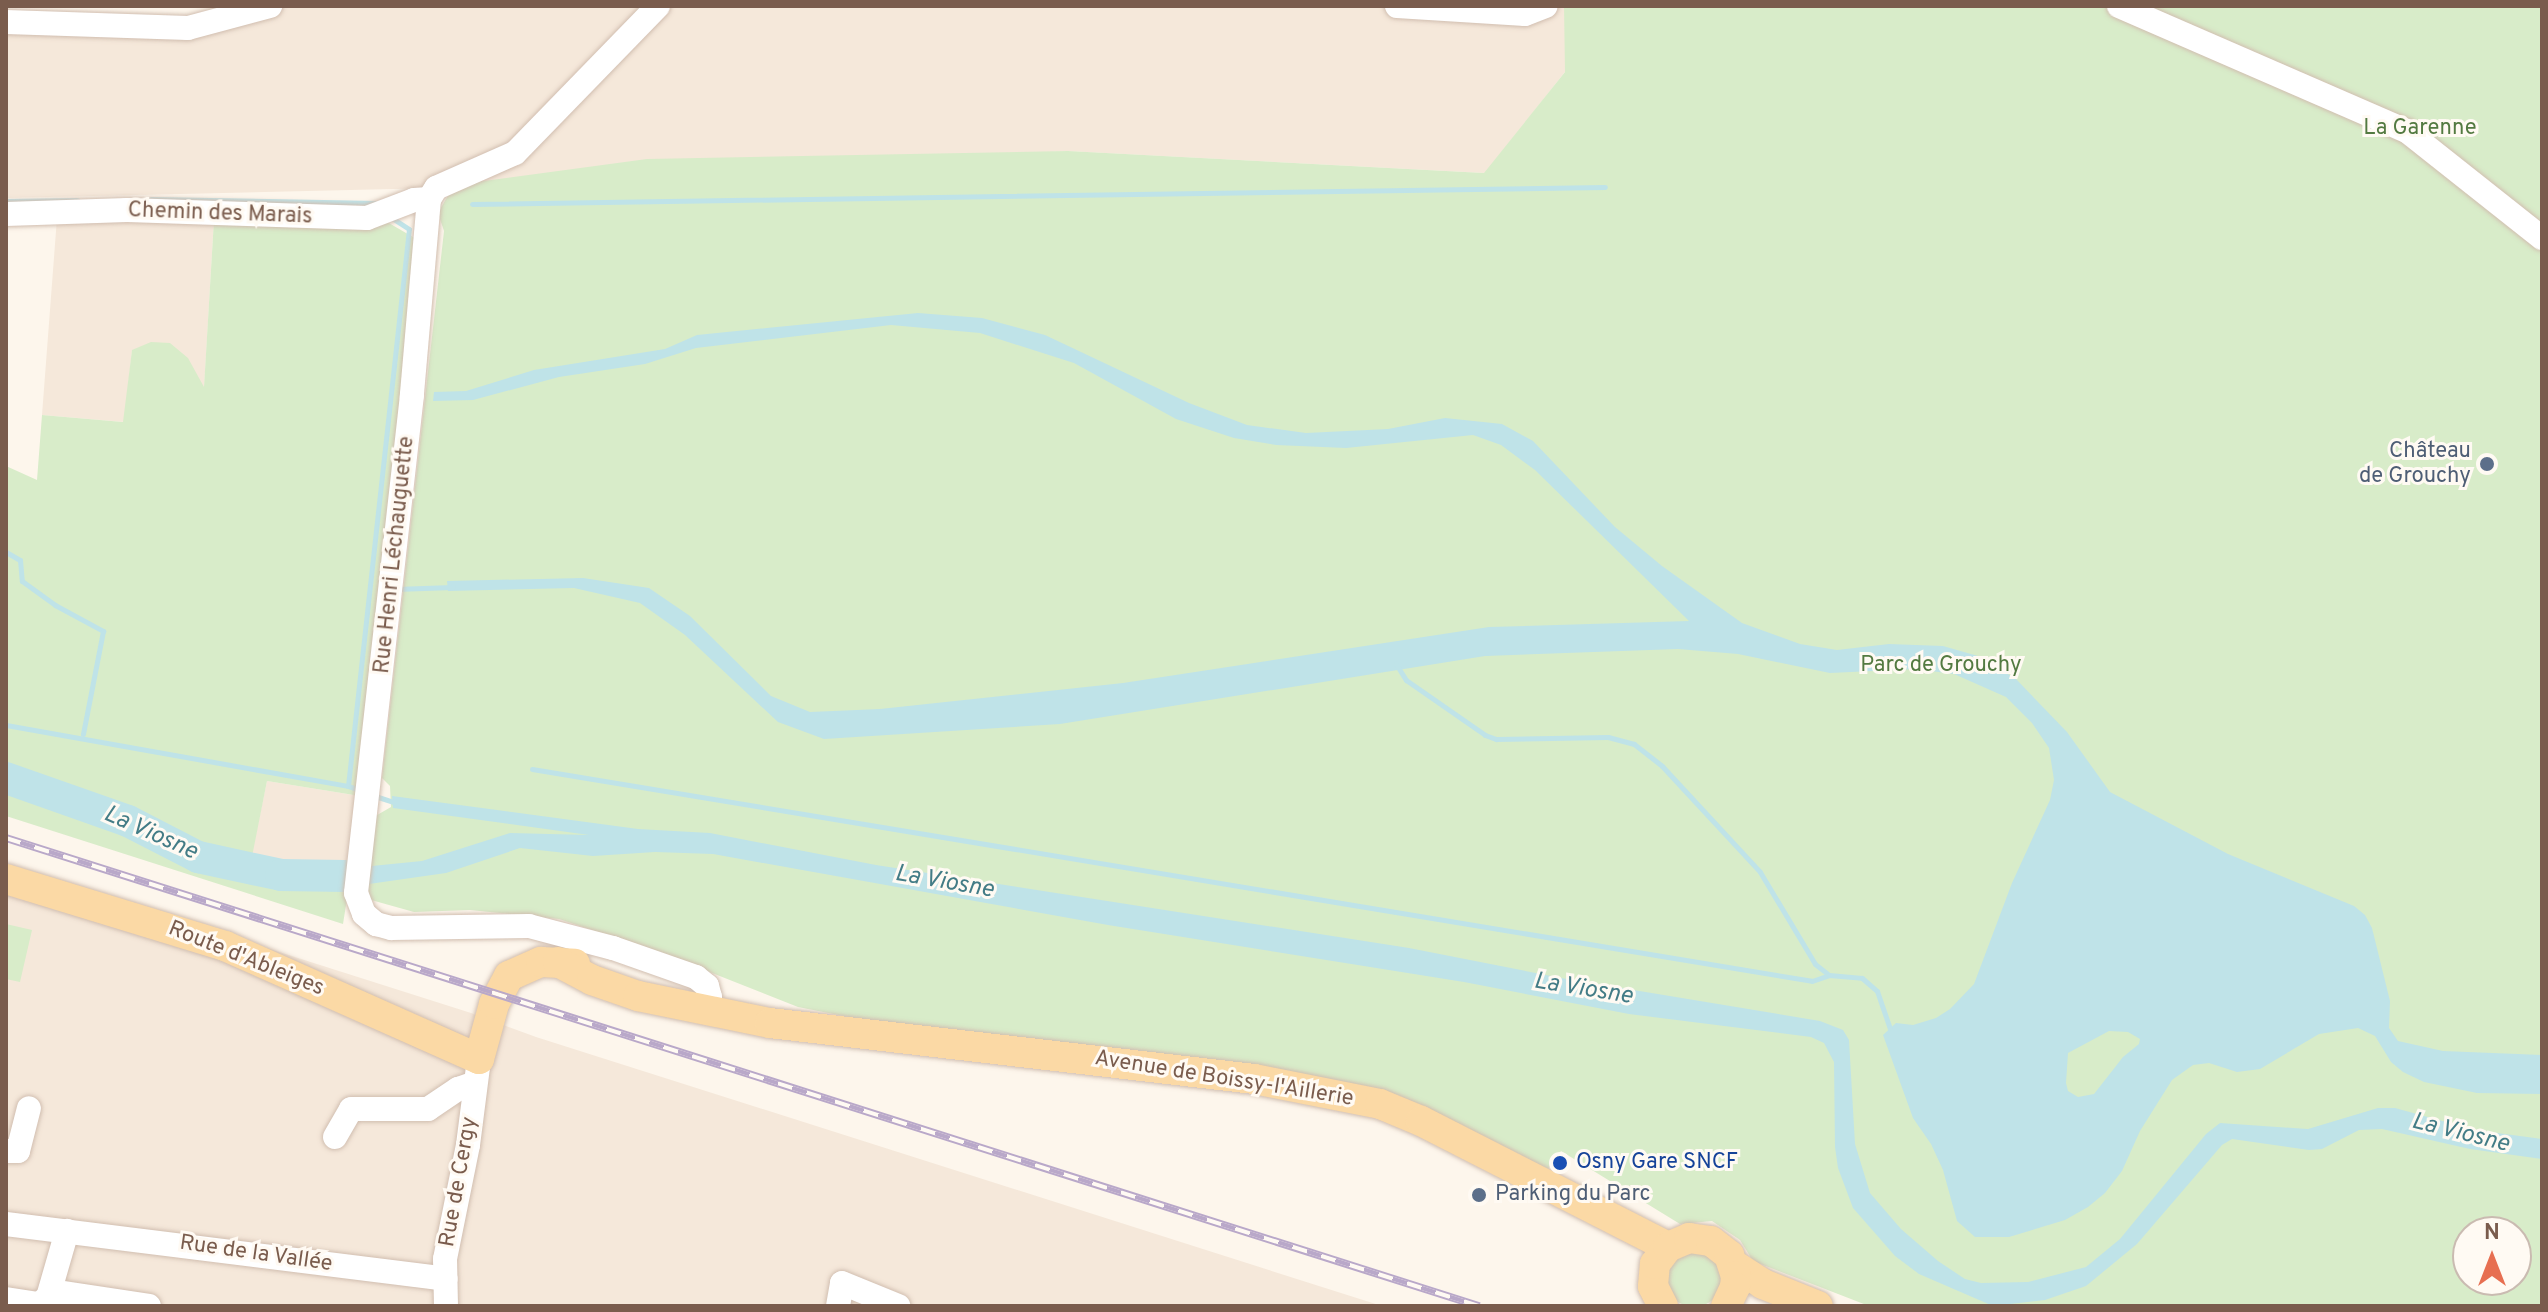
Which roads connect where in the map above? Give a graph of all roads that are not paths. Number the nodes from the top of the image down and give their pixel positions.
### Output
1 (270, 6) edge
2 (658, 6) edge
3 (1397, 6) edge
4 (1546, 6) edge
5 (2119, 6) edge
6 (6, 22) edge
7 (429, 199) junction
8 (6, 214) edge
9 (2542, 238) edge
10 (6, 879) edge
11 (680, 992) junction
12 (477, 1071) junction
13 (29, 1108) dead end
14 (335, 1137) dead end
15 (6, 1151) edge
16 (6, 1224) edge
17 (67, 1231) junction
18 (1668, 1247) junction
19 (1734, 1265) junction
20 (446, 1279) junction
21 (6, 1299) edge
22 (42, 1300) edge
23 (149, 1306) edge
24 (446, 1306) edge
25 (838, 1306) edge
26 (898, 1306) edge
27 (1663, 1306) edge
28 (1728, 1306) edge
29 (1767, 1306) edge
30 (1818, 1306) edge

1 - 6 street
2 - 7 street
3 - 4 street
5 - 9 street
7 - 8 street, Chemin des Marais
7 - 11 street, Rue Henri Léchauguette
10 - 12 main road, Route d'Ableiges
11 - 12 main road, Avenue de Boissy-l'Aillerie
11 - 18 main road, Avenue de Boissy-l'Aillerie
12 - 14 street
12 - 20 street, Rue de Cergy
13 - 15 street
16 - 17 street, Rue de la Vallée
17 - 20 street, Rue de la Vallée
17 - 22 street
18 - 19 main road
18 - 27 main road
19 - 28 main road
19 - 30 main road
20 - 24 street, Rue de Cergy
21 - 22 street
22 - 23 street
25 - 26 street
28 - 29 main road

